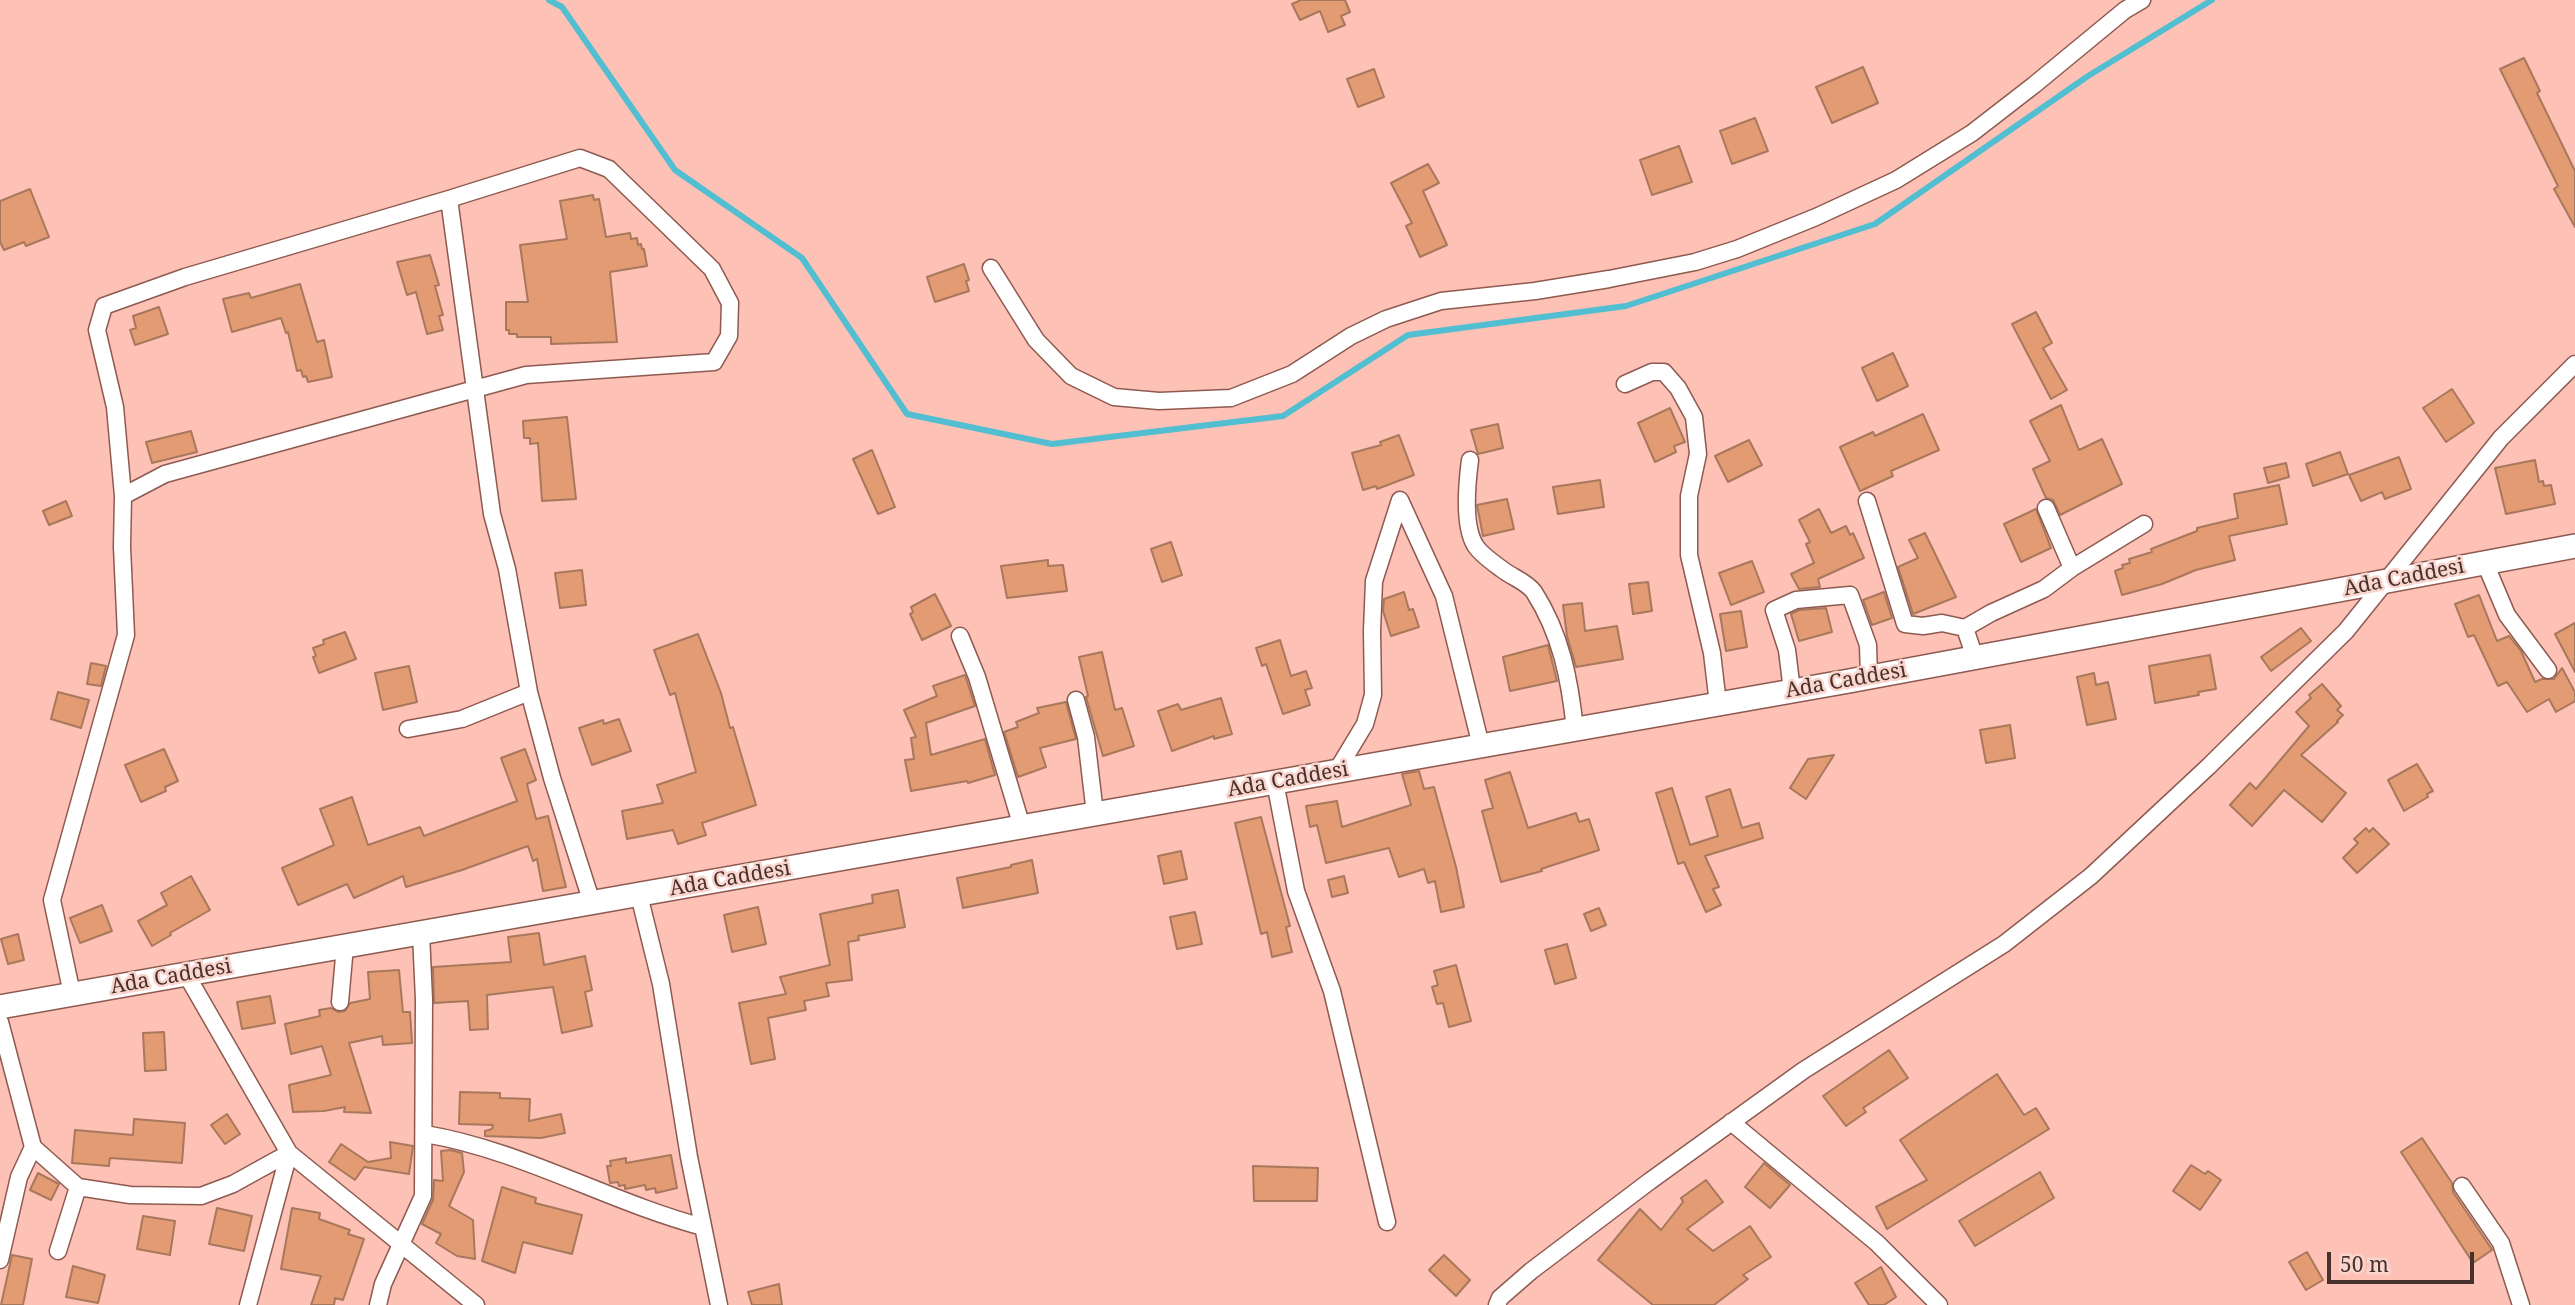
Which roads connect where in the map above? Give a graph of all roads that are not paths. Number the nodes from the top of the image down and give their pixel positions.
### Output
1 (2142, 0) edge
2 (2116, 7) edge
3 (449, 199) junction
4 (991, 268) dead end
5 (2575, 365) edge
6 (1625, 384) dead end
7 (474, 390) junction
8 (1469, 460) dead end
9 (123, 496) junction
10 (1867, 500) dead end
11 (2046, 508) dead end
12 (2144, 524) dead end
13 (2575, 546) edge
14 (2485, 563) junction
15 (2072, 568) junction
16 (2385, 582) junction
17 (1965, 628) junction
18 (961, 636) dead end
19 (1975, 658) junction
20 (2548, 670) dead end
21 (1870, 677) junction
22 (1792, 691) junction
23 (529, 692) junction
24 (1076, 700) dead end
25 (1718, 704) junction
26 (408, 729) dead end
27 (1575, 730) junction
28 (1481, 746) junction
29 (1336, 772) junction
30 (1275, 782) junction
31 (1095, 814) junction
32 (1021, 827) junction
33 (639, 894) junction
34 (592, 903) junction
35 (421, 933) junction
36 (345, 946) junction
37 (186, 974) junction
38 (72, 995) junction
39 (340, 1002) dead end
40 (0, 1007) edge
41 (0, 1022) edge
42 (1731, 1122) junction
43 (425, 1134) junction
44 (33, 1147) junction
45 (289, 1153) junction
46 (2462, 1186) dead end
47 (78, 1187) junction
48 (1387, 1222) dead end
49 (703, 1227) junction
50 (402, 1242) junction
51 (58, 1251) dead end
52 (0, 1260) edge
53 (248, 1305) edge
54 (378, 1305) edge
55 (476, 1305) edge
56 (719, 1305) edge
57 (1497, 1305) edge
58 (1939, 1305) edge
59 (2521, 1305) edge

1 - 2 street
2 - 4 street
3 - 7 street
3 - 7 street
3 - 9 street
5 - 16 street
6 - 25 street
7 - 9 street
7 - 23 street
8 - 27 street
9 - 38 street
10 - 17 street
11 - 15 street
12 - 15 street
13 - 14 main road, Ada Caddesi
14 - 16 main road, Ada Caddesi
14 - 20 street
15 - 17 street
16 - 19 main road, Ada Caddesi
16 - 42 street
17 - 19 street
18 - 32 street
19 - 21 main road, Ada Caddesi
21 - 22 main road, Ada Caddesi
21 - 22 street
22 - 25 main road, Ada Caddesi
23 - 26 street
23 - 34 street
24 - 31 street
25 - 27 main road, Ada Caddesi
27 - 28 main road, Ada Caddesi
28 - 29 main road, Ada Caddesi
28 - 29 street
29 - 30 main road, Ada Caddesi
30 - 31 main road, Ada Caddesi
30 - 48 street
31 - 32 main road, Ada Caddesi
32 - 33 main road, Ada Caddesi
33 - 34 main road, Ada Caddesi
33 - 49 street
34 - 35 main road, Ada Caddesi
35 - 36 main road, Ada Caddesi
35 - 43 street
36 - 37 main road, Ada Caddesi
36 - 39 street
37 - 38 main road, Ada Caddesi
37 - 45 street
38 - 40 main road, Ada Caddesi
41 - 44 street
42 - 57 street
42 - 58 street
43 - 49 street
43 - 50 street
44 - 47 street
44 - 52 street
45 - 47 street
45 - 50 street
45 - 53 street
46 - 59 street
47 - 51 street
49 - 56 street
50 - 54 street
50 - 55 street

